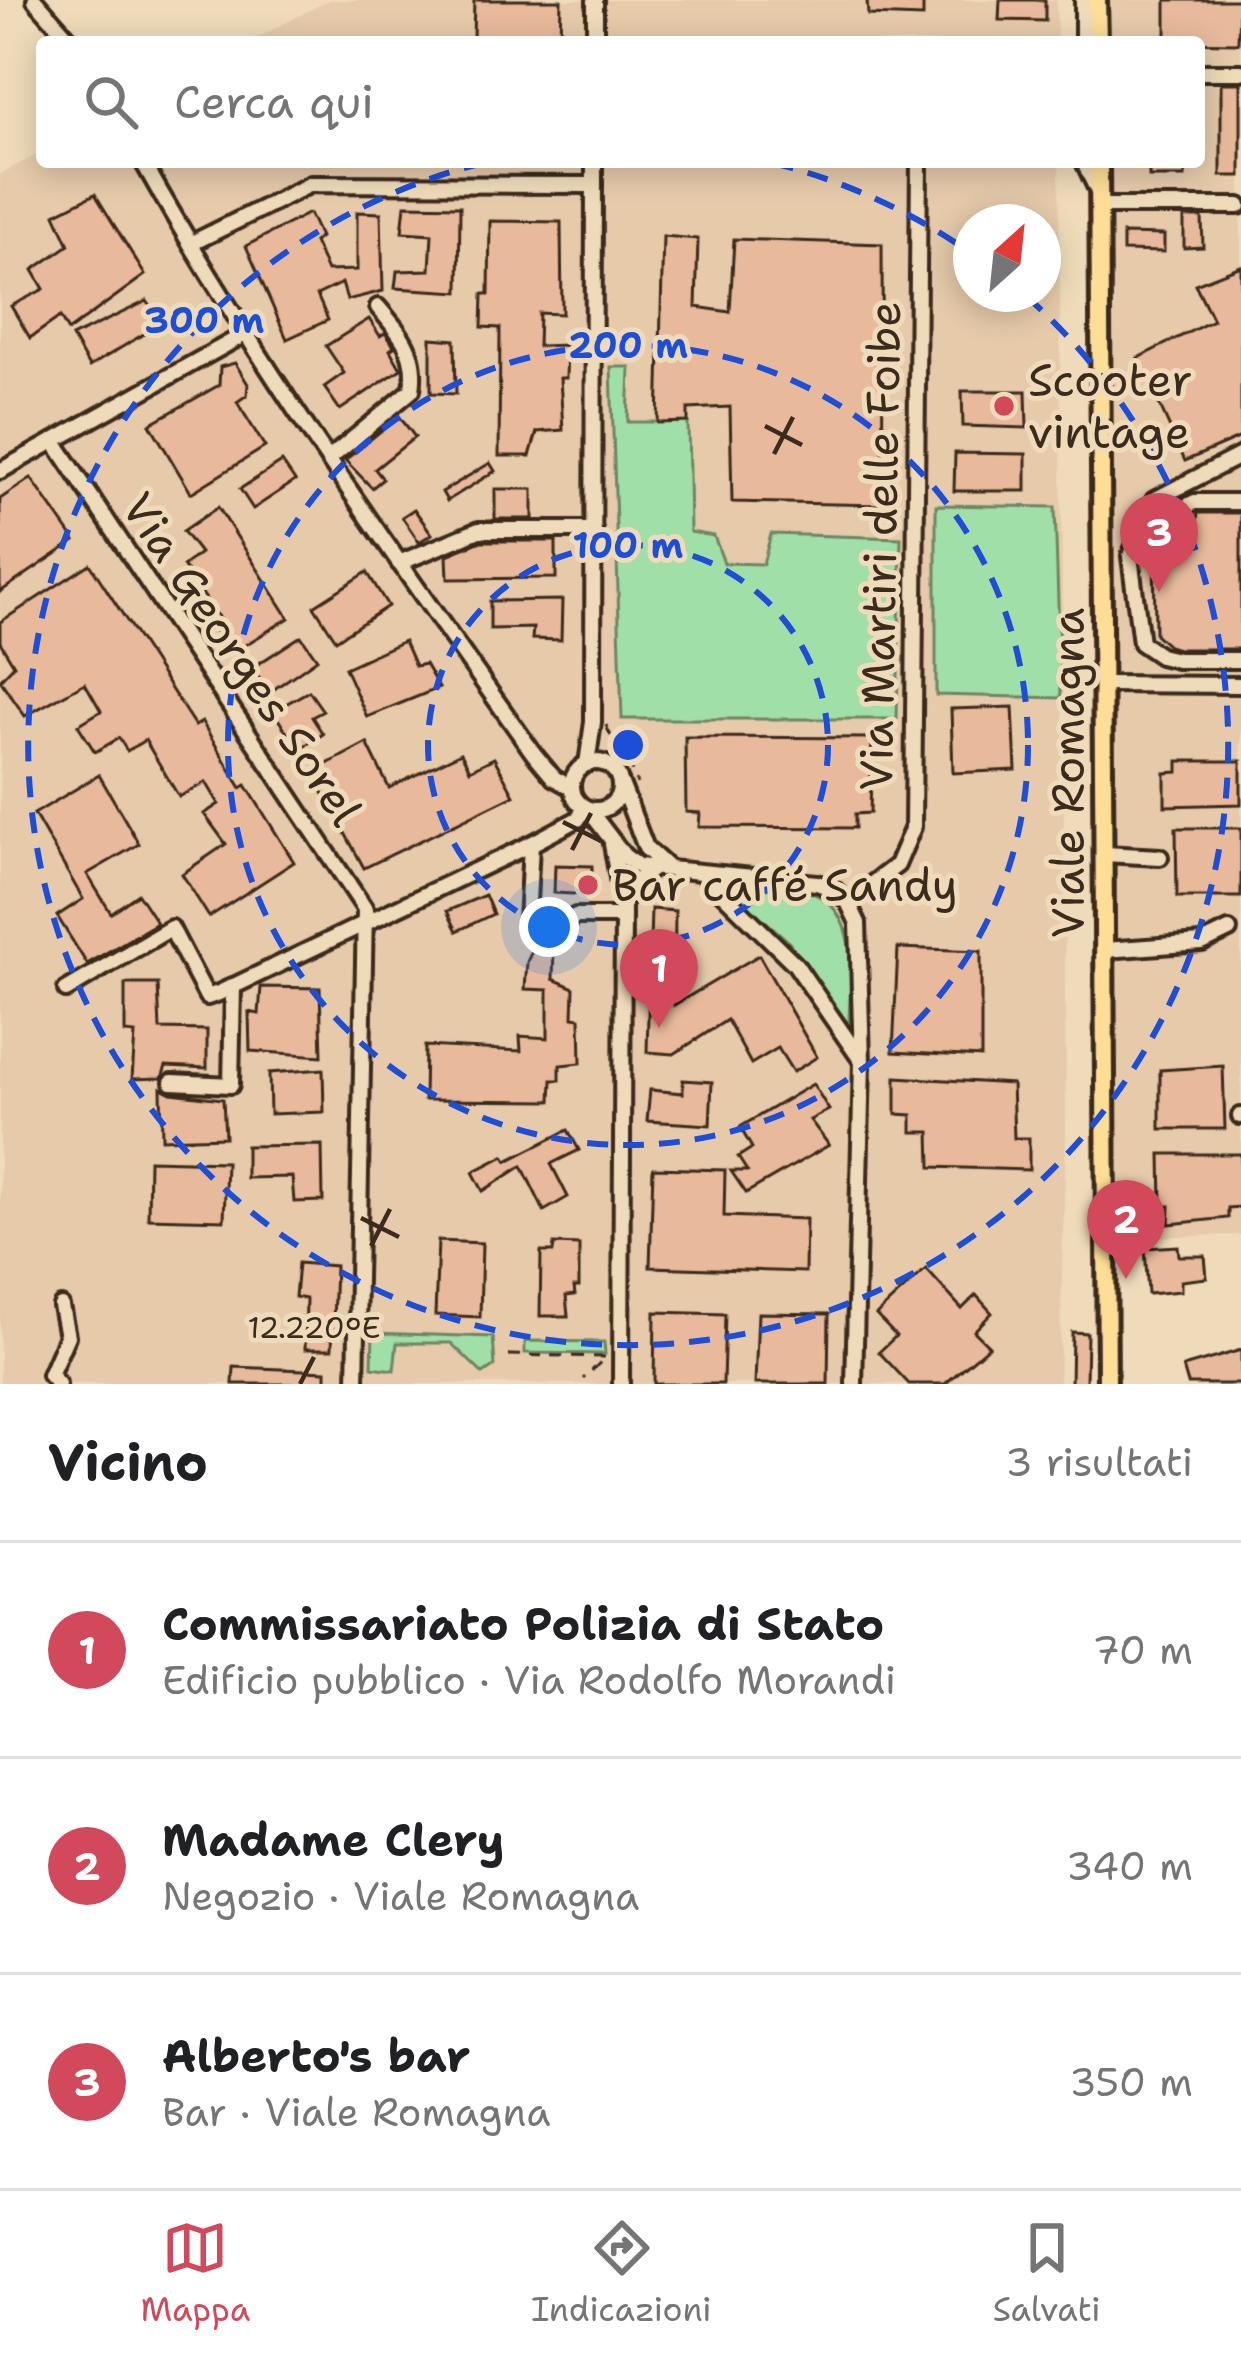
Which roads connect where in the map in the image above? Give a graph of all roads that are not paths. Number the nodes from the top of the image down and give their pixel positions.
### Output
1 (35, 0) edge
2 (596, 0) edge
3 (1082, 0) edge
4 (1097, 0) edge
5 (67, 36) edge
6 (595, 36) edge
7 (1083, 36) edge
8 (1098, 36) edge
9 (1205, 72) edge
10 (1241, 72) edge
11 (147, 168) edge
12 (594, 168) edge
13 (919, 168) edge
14 (1086, 168) edge
15 (1099, 168) edge
16 (594, 184) junction
17 (1099, 200) junction
18 (1239, 206) edge
19 (192, 243) junction
20 (378, 307) dead end
21 (247, 333) junction
22 (54, 441) junction
23 (1241, 455) edge
24 (329, 459) junction
25 (0, 471) edge
26 (1154, 500) dead end
27 (1241, 502) edge
28 (594, 530) junction
29 (1102, 555) junction
30 (1130, 556) junction
31 (399, 563) junction
32 (1233, 660) edge
33 (1104, 684) junction
34 (1233, 685) edge
35 (592, 722) junction
36 (535, 754) junction
37 (583, 766) junction
38 (618, 777) junction
39 (572, 791) junction
40 (587, 809) junction
41 (552, 830) junction
42 (637, 831) junction
43 (611, 839) junction
44 (531, 844) junction
45 (1104, 854) junction
46 (1160, 856) dead end
47 (644, 868) junction
48 (668, 868) junction
49 (701, 873) junction
50 (848, 902) junction
51 (623, 911) junction
52 (364, 920) junction
53 (1229, 930) dead end
54 (1105, 950) junction
55 (233, 986) junction
56 (66, 990) dead end
57 (862, 1062) junction
58 (172, 1082) dead end
59 (61, 1306) dead end
60 (58, 1384) edge
61 (356, 1384) edge
62 (621, 1384) edge
63 (854, 1384) edge
64 (1107, 1384) edge

1 - 5 street
2 - 6 street
3 - 7 street
4 - 8 main road
9 - 10 street
11 - 19 street
12 - 16 street
13 - 50 street, Via Martiri delle Foibe
14 - 17 street
15 - 17 main road, Viale Romagna
16 - 19 street
16 - 28 street
17 - 18 street
17 - 29 main road, Viale Romagna
19 - 21 street
20 - 24 street
21 - 22 street
21 - 24 street
22 - 25 street
22 - 52 street, Via Georges Sorel
23 - 26 street
24 - 31 street
27 - 30 street
28 - 31 street
28 - 35 street
29 - 30 street
29 - 33 main road, Viale Romagna
30 - 32 street
31 - 36 street
32 - 34 street
33 - 34 street
33 - 45 main road, Viale Romagna
35 - 37 street
35 - 38 street
36 - 37 street
36 - 39 street
37 - 38 street
37 - 39 street
38 - 40 street
38 - 42 street
39 - 40 street
39 - 41 street
40 - 41 street
40 - 43 street
41 - 44 street
42 - 47 street
42 - 48 street
43 - 47 street
43 - 51 street
44 - 51 street
44 - 52 street
45 - 46 street
45 - 54 main road, Viale Romagna
47 - 48 street
47 - 51 street
48 - 49 street
49 - 50 street
49 - 57 street
50 - 57 street
51 - 62 street
52 - 55 street
52 - 61 street, Via Georges Sorel
53 - 54 street
54 - 64 main road, Viale Romagna
55 - 56 street
55 - 58 street
57 - 63 street
59 - 60 street

